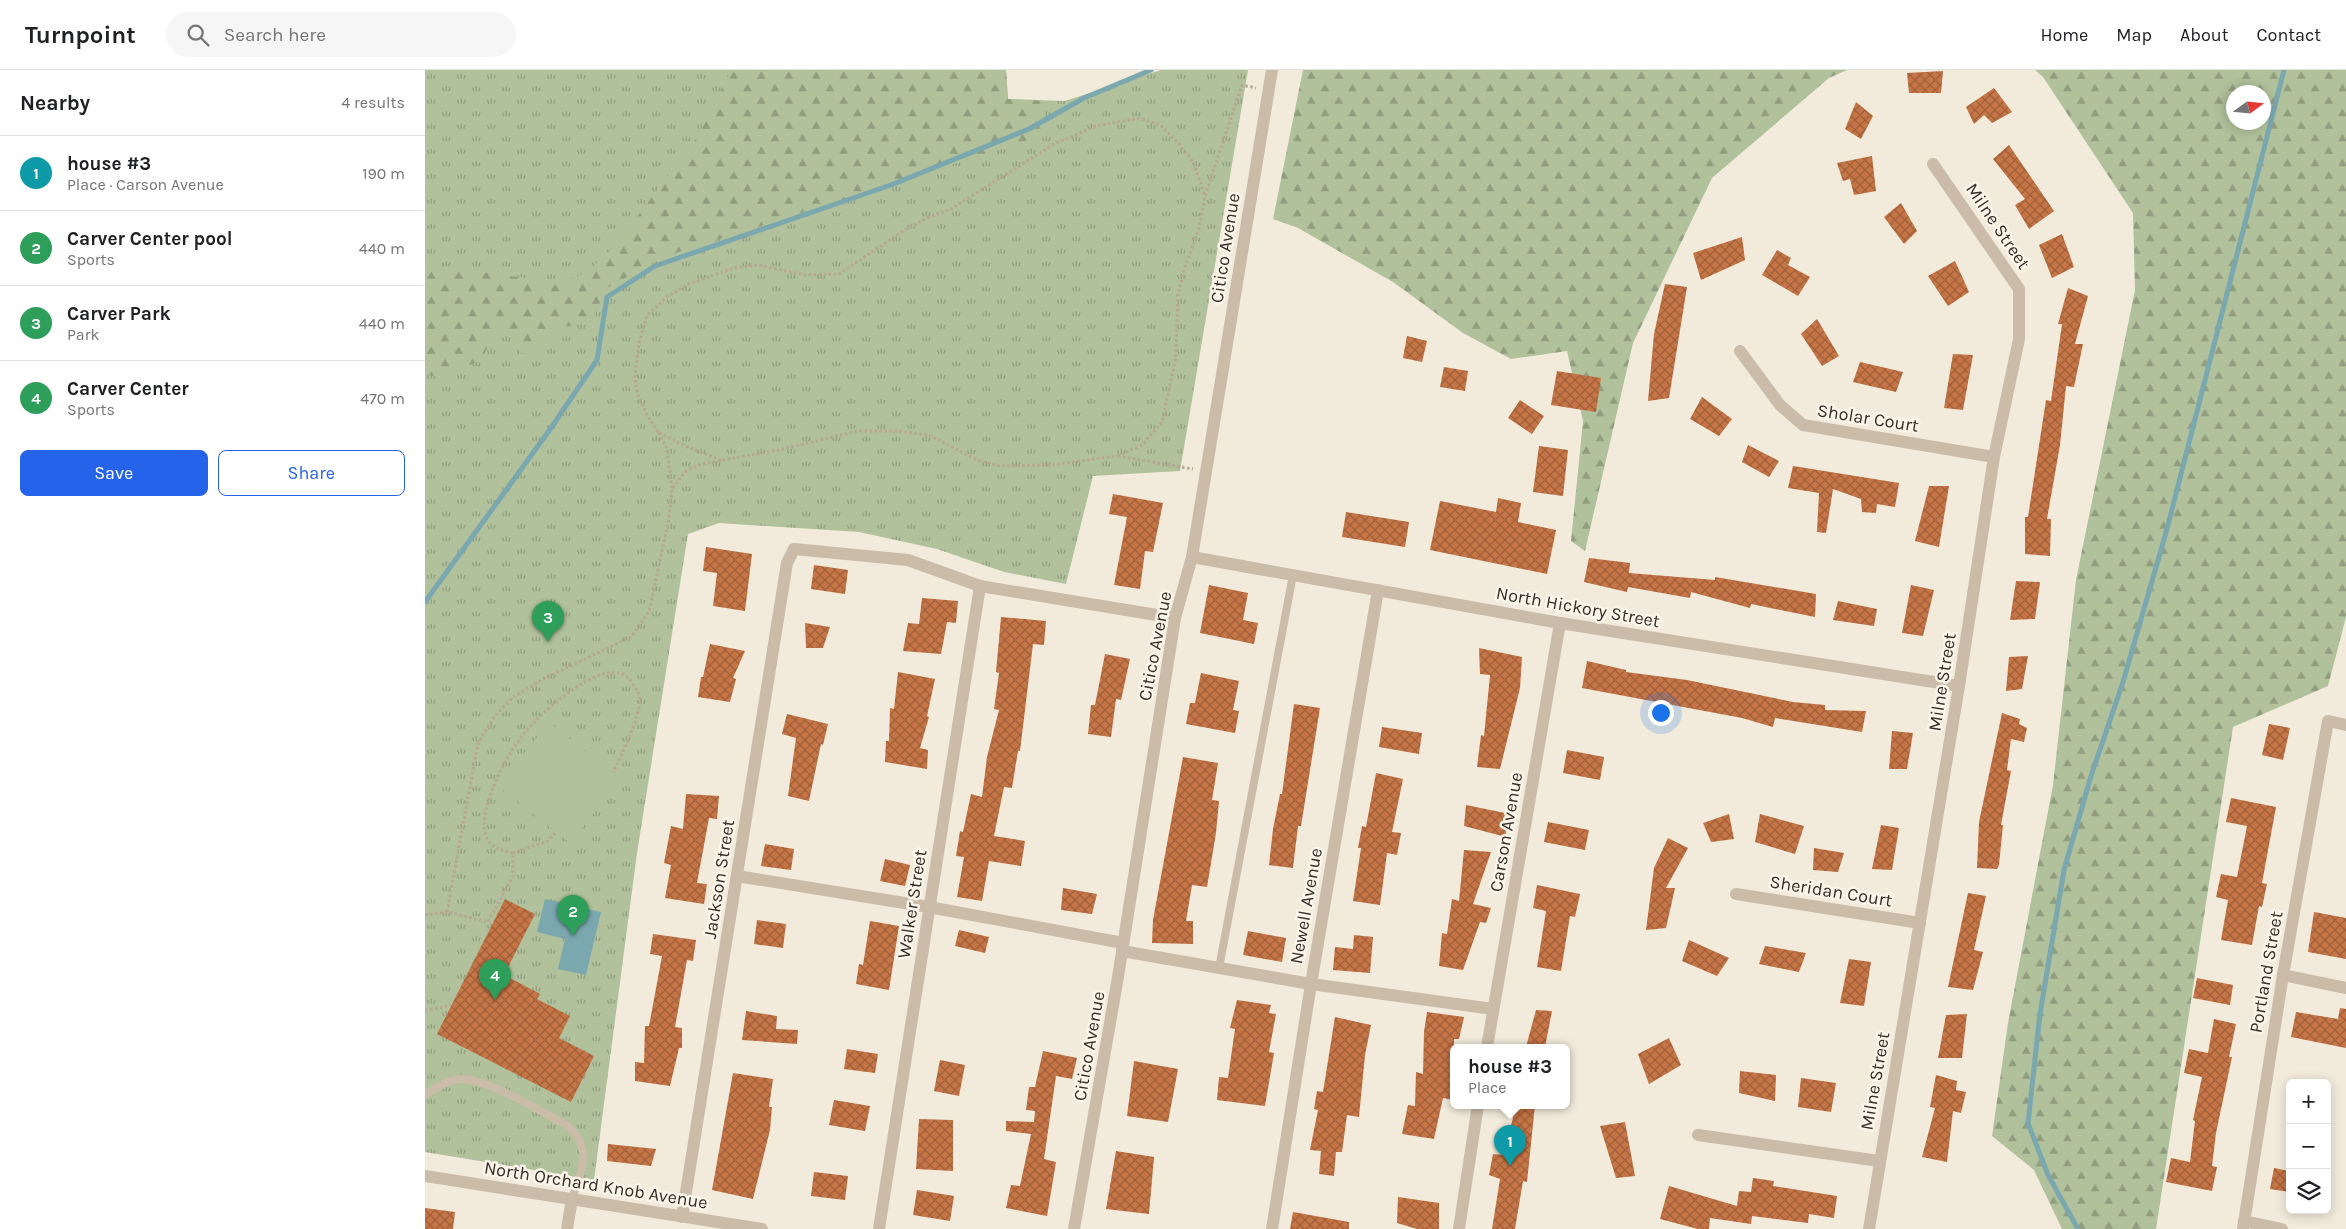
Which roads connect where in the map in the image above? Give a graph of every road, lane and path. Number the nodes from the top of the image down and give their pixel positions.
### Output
1 (1272, 70) edge
2 (1269, 91) junction
3 (1933, 164) dead end
4 (1205, 196) junction
5 (1740, 351) dead end
6 (658, 432) junction
7 (1117, 456) junction
8 (1994, 457) junction
9 (721, 460) junction
10 (1206, 471) junction
11 (672, 489) junction
12 (1192, 558) junction
13 (1293, 575) junction
14 (980, 586) junction
15 (1378, 590) junction
16 (1175, 618) junction
17 (1560, 623) junction
18 (1959, 686) junction
19 (2346, 724) edge
20 (613, 774) dead end
21 (556, 832) dead end
22 (513, 853) junction
23 (737, 876) junction
24 (1736, 894) dead end
25 (929, 907) junction
26 (447, 912) junction
27 (425, 915) edge
28 (1920, 923) junction
29 (1123, 947) junction
30 (1219, 968) junction
31 (2283, 975) junction
32 (1311, 984) junction
33 (2346, 988) edge
34 (451, 1006) dead end
35 (1493, 1009) junction
36 (425, 1010) edge
37 (1487, 1044) edge
38 (425, 1095) edge
39 (1477, 1109) edge
40 (1698, 1134) dead end
41 (1879, 1161) junction
42 (425, 1176) edge
43 (572, 1199) junction
44 (683, 1216) junction
45 (2243, 1225) edge
46 (737, 1227) edge
47 (567, 1229) edge
48 (762, 1229) edge
49 (879, 1229) edge
50 (1074, 1229) edge
51 (1272, 1229) edge
52 (1459, 1229) edge
53 (1869, 1229) edge
54 (2282, 1229) edge

1 - 2 street, Citico Avenue
2 - 4 path
2 - 10 street, Citico Avenue
3 - 8 street, Milne Street
4 - 6 path
4 - 7 path
5 - 8 street, Sholar Court
6 - 9 path
6 - 11 path
7 - 9 path
7 - 10 path
8 - 18 street, Milne Street
9 - 11 path
10 - 12 street, Citico Avenue
11 - 26 path
12 - 13 street, North Hickory Street
12 - 16 street, Citico Avenue
13 - 15 street, North Hickory Street
13 - 30 lane
14 - 16 street
14 - 23 street, Jackson Street
14 - 25 street, Walker Street
15 - 17 street, North Hickory Street
15 - 32 street, Newell Avenue
16 - 29 street, Citico Avenue
17 - 18 street, North Hickory Street
17 - 35 street, Carson Avenue
18 - 28 street, Milne Street
19 - 31 street, Portland Street
20 - 22 path
21 - 22 path
22 - 26 path
23 - 25 street
23 - 44 street, Jackson Street
24 - 28 street, Sheridan Court
25 - 29 street
25 - 49 street, Walker Street
26 - 27 path
28 - 41 street, Milne Street
29 - 30 street
29 - 50 street, Citico Avenue
30 - 32 street
31 - 33 street
31 - 45 street, Portland Street
32 - 35 street
32 - 51 street, Newell Avenue
34 - 36 path
35 - 37 street, Carson Avenue
38 - 43 lane
39 - 52 street
40 - 41 street
41 - 53 street, Milne Street
42 - 43 street, North Orchard Knob Avenue
43 - 44 street, North Orchard Knob Avenue
43 - 47 street
44 - 46 street, North Orchard Knob Avenue
45 - 54 street
46 - 48 street, North Orchard Knob Avenue

